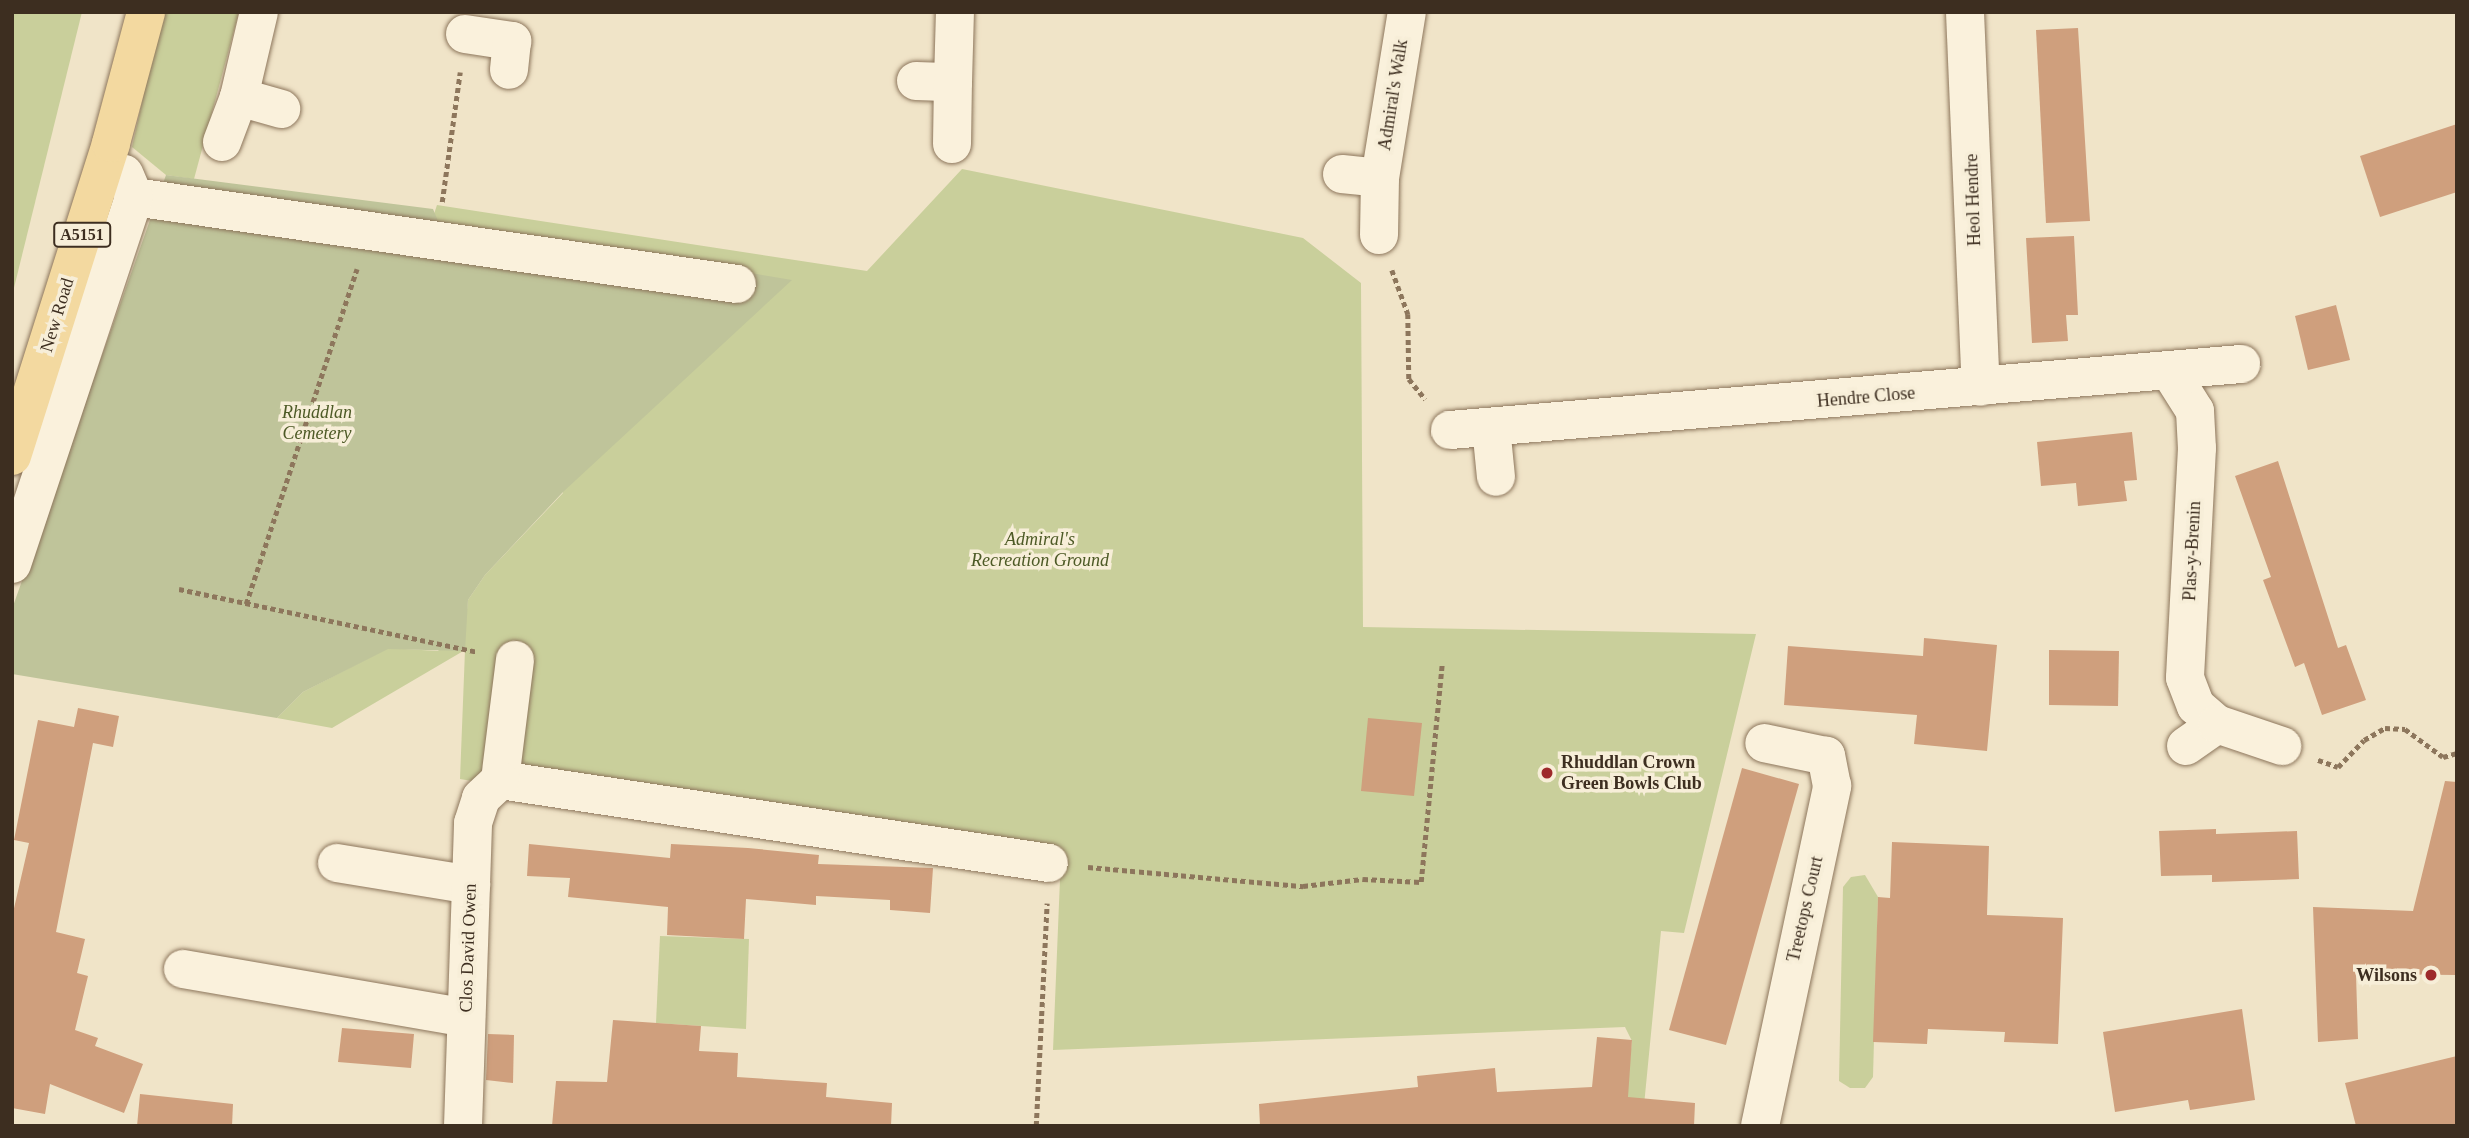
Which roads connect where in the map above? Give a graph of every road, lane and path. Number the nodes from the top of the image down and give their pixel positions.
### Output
1 (146, 12) edge
2 (259, 12) edge
3 (955, 12) edge
4 (1407, 12) edge
5 (1965, 12) edge
6 (466, 34) joint
7 (512, 41) edge
8 (239, 97) junction
9 (281, 109) dead end
10 (222, 142) dead end
11 (111, 144) junction
12 (952, 144) dead end
13 (1342, 174) dead end
14 (1380, 178) junction
15 (134, 197) junction
16 (428, 203) dead end
17 (369, 234) junction
18 (1379, 235) joint
19 (737, 284) dead end
20 (2241, 364) dead end
21 (2171, 373) junction
22 (1981, 387) junction
23 (1491, 427) junction
24 (1450, 430) joint
25 (12, 456) edge
26 (1496, 477) dead end
27 (12, 564) edge
28 (179, 589) dead end
29 (246, 604) junction
30 (515, 660) joint
31 (1442, 662) dead end
32 (2217, 724) junction
33 (1764, 743) dead end
34 (2282, 746) joint
35 (2186, 747) dead end
36 (2457, 753) edge
37 (500, 780) junction
38 (337, 863) dead end
39 (1049, 863) junction
40 (471, 885) junction
41 (183, 969) dead end
42 (466, 1018) junction
43 (463, 1126) edge
44 (1036, 1126) edge
45 (1760, 1126) edge

1 - 11 main road, New Road / A5151
2 - 8 street
3 - 12 street
4 - 14 street, Admiral's Walk
5 - 22 street, Heol Hendre
6 - 7 street
6 - 16 path
8 - 9 street
8 - 10 street
11 - 15 street
11 - 25 main road, New Road / A5151
13 - 14 street
14 - 18 street, Admiral's Walk
15 - 17 street
15 - 27 street
17 - 19 street
17 - 29 path
18 - 24 path
20 - 21 street, Hendre Close
21 - 22 street, Hendre Close
21 - 32 street, Plas-y-Brenin
22 - 23 street, Hendre Close
23 - 24 street, Hendre Close
23 - 26 street
28 - 29 path
29 - 30 path
30 - 37 street
31 - 39 path
32 - 34 street, Plas-y-Brenin
32 - 35 street
33 - 45 street, Treetops Court
34 - 36 path
37 - 39 street
37 - 40 street, Clos David Owen
38 - 40 street
39 - 44 path
40 - 42 street, Clos David Owen
41 - 42 street
42 - 43 street, Clos David Owen

